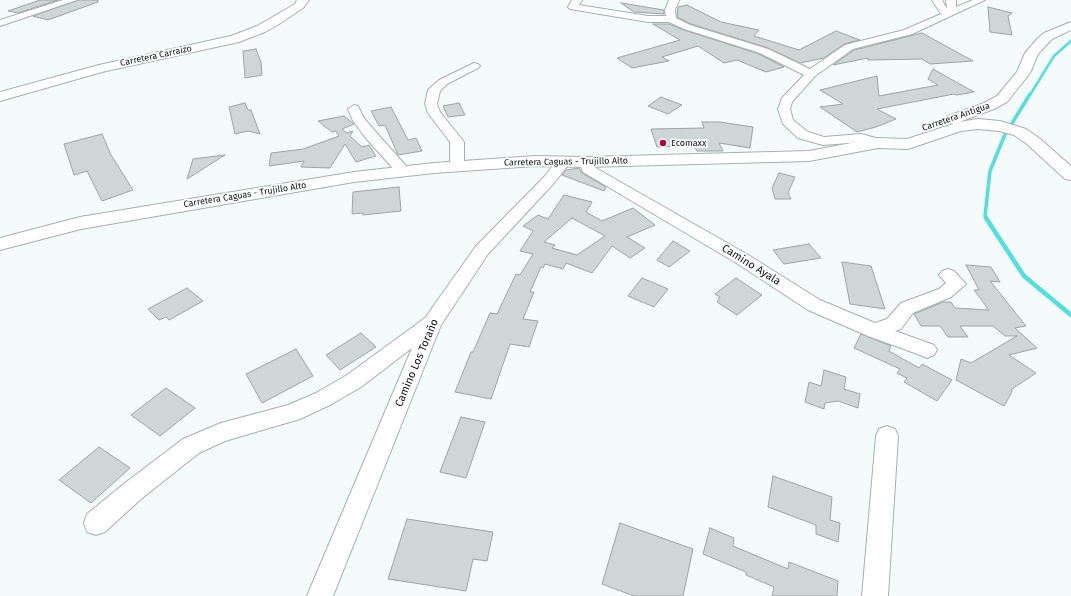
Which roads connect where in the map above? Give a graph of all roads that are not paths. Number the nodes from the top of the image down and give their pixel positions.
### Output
1 (72, 0) edge
2 (304, 0) edge
3 (577, 0) edge
4 (674, 0) edge
5 (937, 0) edge
6 (952, 0) edge
7 (980, 0) edge
8 (950, 13) junction
9 (0, 16) edge
10 (11, 19) junction
11 (671, 19) junction
12 (0, 23) edge
13 (1071, 26) edge
14 (474, 66) dead end
15 (811, 74) junction
16 (0, 97) edge
17 (354, 109) dead end
18 (878, 143) junction
19 (564, 161) junction
20 (586, 162) junction
21 (457, 166) junction
22 (402, 172) junction
23 (1071, 175) edge
24 (0, 244) edge
25 (948, 275) dead end
26 (432, 323) junction
27 (875, 331) junction
28 (927, 350) dead end
29 (887, 436) dead end
30 (96, 523) dead end
31 (320, 596) edge
32 (875, 596) edge

1 - 10 street
2 - 16 street, Carretera Carraízo
3 - 11 street
4 - 11 street
5 - 8 street
6 - 8 street
7 - 8 street
8 - 15 street
9 - 10 street
10 - 12 street
11 - 15 street
13 - 18 street, Carretera Antigua
14 - 21 street
15 - 18 street
17 - 22 street
18 - 20 street, Carretera Caguas - Trujillo Alto
18 - 23 street, Carretera Caguas - Trujillo Alto
19 - 20 street, Carretera Caguas - Trujillo Alto
19 - 21 street, Carretera Caguas - Trujillo Alto
19 - 26 street, Camino Los Toraño
20 - 27 street, Camino Ayala
21 - 22 street, Carretera Caguas - Trujillo Alto
22 - 24 street, Carretera Caguas - Trujillo Alto
25 - 27 street
26 - 30 street
26 - 31 street, Camino Los Toraño
27 - 28 street, Camino Ayala
29 - 32 street

